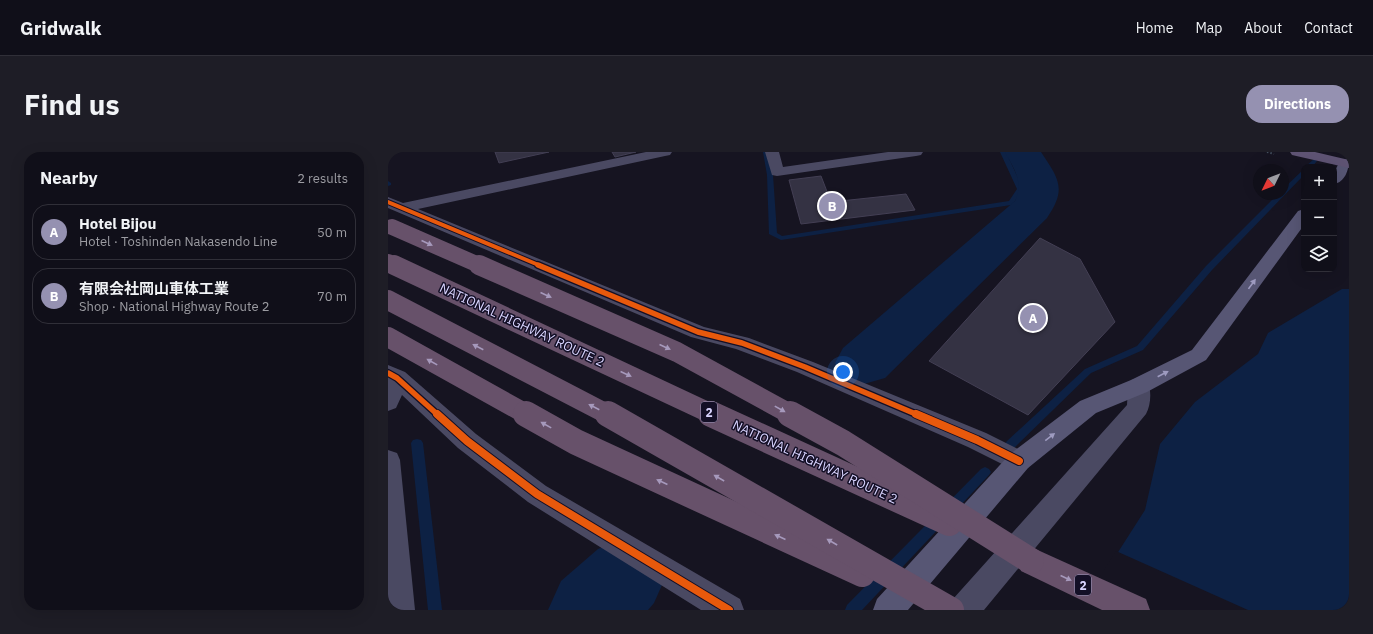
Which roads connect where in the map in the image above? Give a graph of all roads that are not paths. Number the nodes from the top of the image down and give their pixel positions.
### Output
1 (665, 152) edge
2 (772, 152) edge
3 (916, 152) edge
4 (1297, 152) edge
5 (1348, 163) edge
6 (1337, 176) edge
7 (392, 216) edge
8 (1301, 218) edge
9 (388, 262) edge
10 (388, 300) edge
11 (388, 337) edge
12 (391, 384) edge
13 (1139, 386) junction
14 (388, 460) edge
15 (1019, 461) junction
16 (1031, 561) junction
17 (400, 610) edge
18 (729, 610) edge
19 (888, 610) edge
20 (944, 610) edge
21 (951, 610) edge
22 (964, 610) edge
23 (1135, 610) edge

1 - 7 street
2 - 3 street
4 - 5 main road
5 - 6 main road
7 - 15 street
7 -> 16 highway, bridge
13 -> 8 main road
9 -> 16 highway, NATIONAL HIGHWAY ROUTE 2 / 2, bridge
21 -> 10 highway, bridge
20 -> 11 highway, bridge
12 - 18 street
15 -> 13 main road
13 - 22 street
14 - 17 street
15 - 19 main road
16 -> 23 highway, NATIONAL HIGHWAY ROUTE 2 / 2

